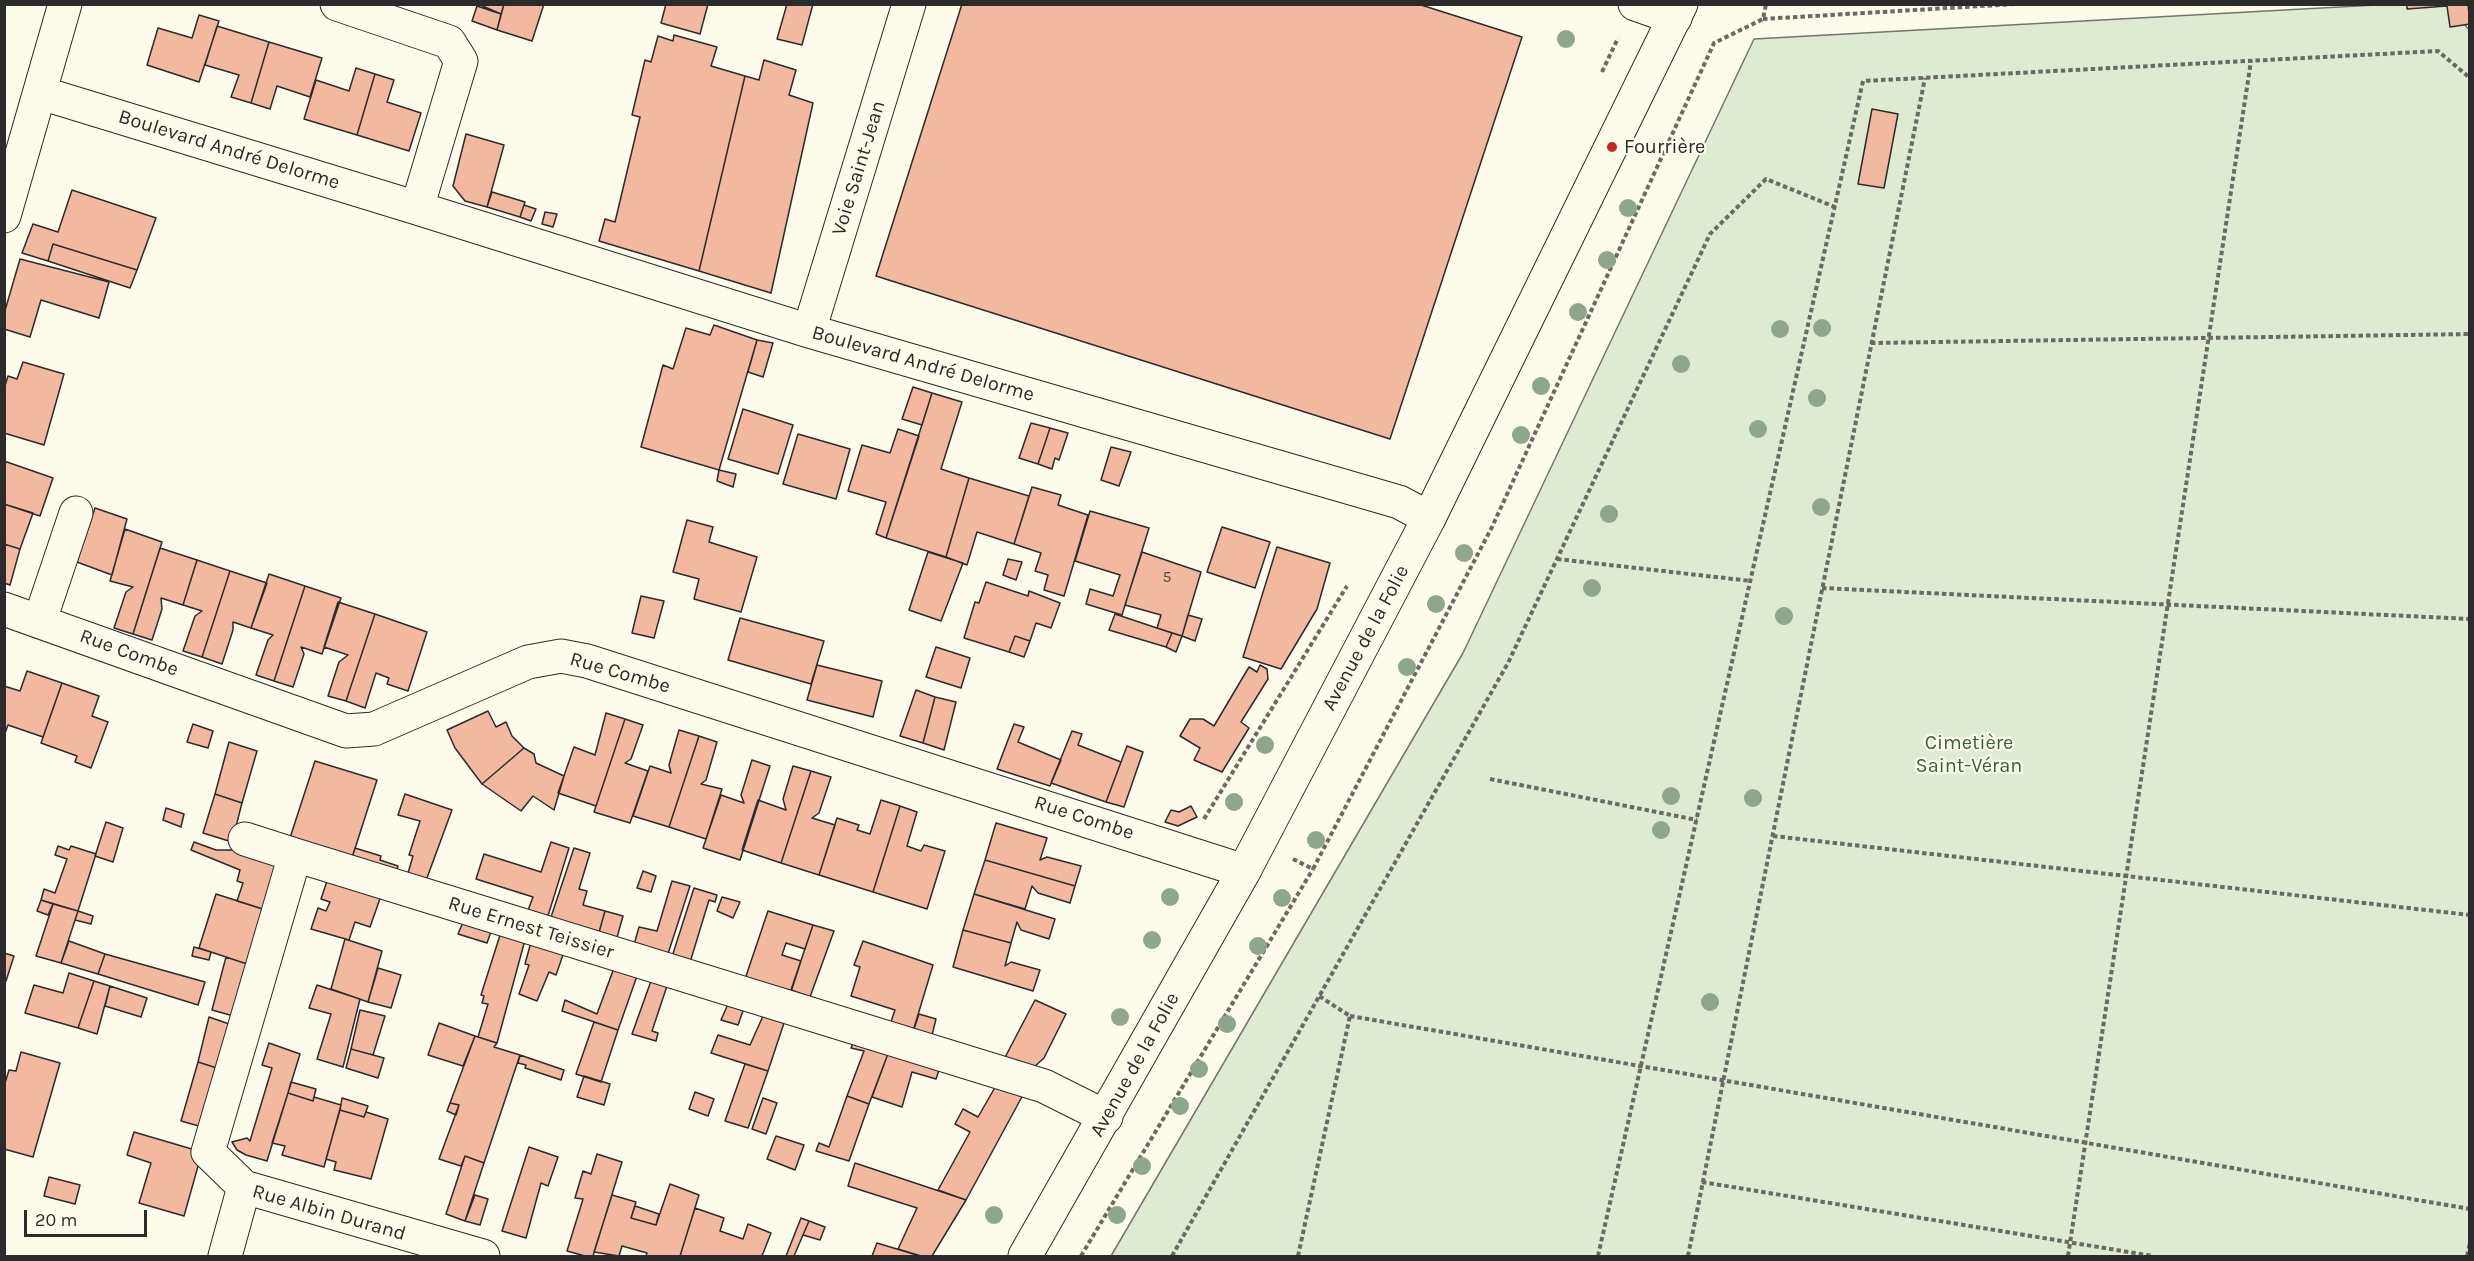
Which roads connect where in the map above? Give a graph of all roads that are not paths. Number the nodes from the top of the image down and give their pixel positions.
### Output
1 (65, 4) edge
2 (337, 4) edge
3 (909, 4) edge
4 (1635, 4) edge
5 (1678, 11) edge
6 (41, 93) junction
7 (417, 208) junction
8 (4, 216) edge
9 (809, 331) junction
10 (76, 513) dead end
11 (1429, 518) junction
12 (4, 609) edge
13 (40, 620) junction
14 (245, 839) dead end
15 (296, 855) junction
16 (1244, 871) junction
17 (1106, 1117) junction
18 (244, 1187) junction
19 (225, 1257) edge
20 (483, 1257) edge
21 (1024, 1257) edge

1 - 6 street
2 - 7 street
3 - 9 street, Voie Saint-Jean
4 - 5 street
5 - 11 street, Avenue de la Folie
6 - 7 street, Boulevard André Delorme
6 - 8 street
7 - 9 street, Boulevard André Delorme
9 - 11 street, Boulevard André Delorme
10 - 13 street
11 - 16 street, Avenue de la Folie
12 - 13 street, Rue Combe
13 - 16 street, Rue Combe
14 - 15 street, Rue Ernest Teissier
15 - 17 street, Rue Ernest Teissier
15 - 18 street
16 - 17 street, Avenue de la Folie
17 - 21 street, Avenue de la Folie
18 - 19 street, Rue Albin Durand
18 - 20 street, Rue Albin Durand

